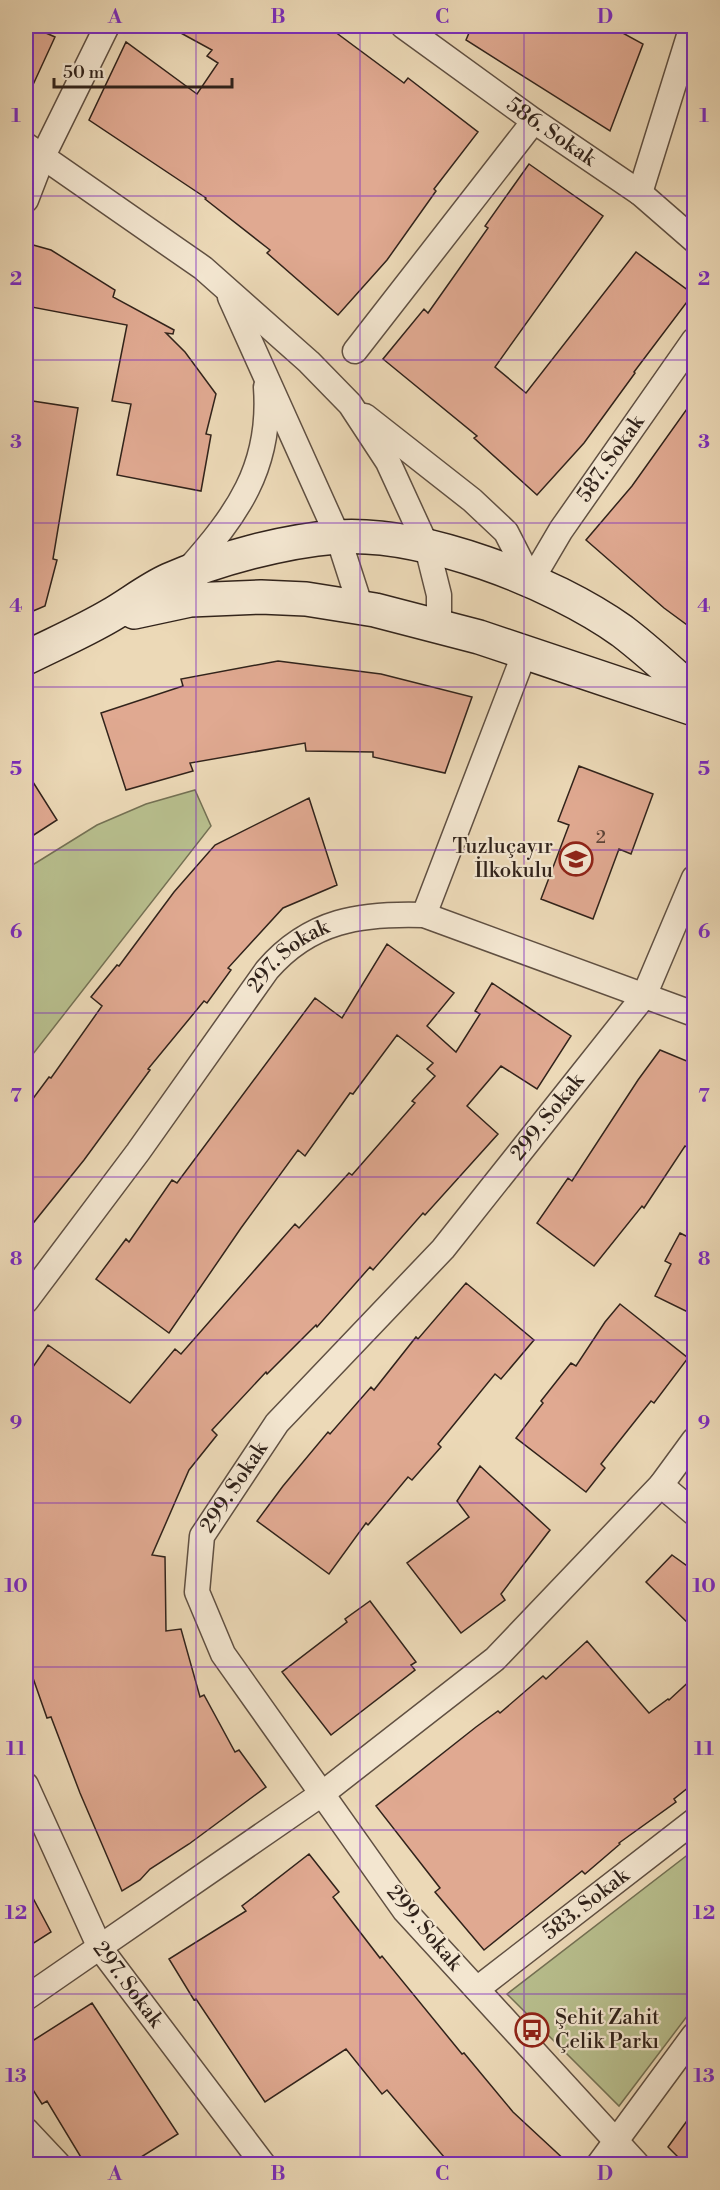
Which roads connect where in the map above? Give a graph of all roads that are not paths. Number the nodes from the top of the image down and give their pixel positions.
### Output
1 (107, 26) edge
2 (403, 26) edge
3 (692, 26) edge
4 (432, 35) edge
5 (534, 120) junction
6 (34, 151) edge
7 (640, 193) junction
8 (26, 200) edge
9 (694, 240) edge
10 (227, 289) junction
11 (694, 340) edge
12 (355, 351) dead end
13 (265, 373) junction
14 (350, 404) junction
15 (338, 537) junction
16 (427, 547) junction
17 (183, 575) junction
18 (531, 581) junction
19 (361, 608) junction
20 (108, 617) junction
21 (439, 626) junction
22 (525, 652) junction
23 (26, 658) edge
24 (694, 693) edge
25 (694, 709) edge
26 (694, 878) edge
27 (424, 915) junction
28 (644, 996) junction
29 (694, 1014) edge
30 (26, 1301) edge
31 (694, 1440) edge
32 (661, 1485) junction
33 (694, 1513) edge
34 (26, 1785) edge
35 (323, 1793) junction
36 (694, 1821) edge
37 (100, 1948) junction
38 (477, 1989) junction
39 (26, 1998) edge
40 (694, 2035) edge
41 (26, 2130) edge
42 (615, 2140) junction
43 (58, 2164) edge
44 (263, 2164) edge
45 (598, 2164) edge
46 (637, 2164) edge

1 - 6 street
2 - 4 street, 586. Sokak
3 - 7 street
4 - 5 street, 586. Sokak
5 - 7 street, 586. Sokak
5 - 12 street
6 - 8 street
6 - 10 street
7 - 9 street, 586. Sokak
10 - 13 street
10 - 14 street
11 - 18 street, 587. Sokak
13 - 15 street
13 - 17 street
14 - 16 street
14 - 18 street
15 - 16 main road
15 - 17 main road
15 - 19 street
16 - 18 main road
16 - 21 street
17 - 20 main road
18 - 24 main road
19 - 20 main road
19 - 21 main road
20 - 23 main road
21 - 22 main road
22 - 25 main road
22 - 27 street
26 - 28 street, 299. Sokak
27 - 28 street, 297. Sokak
27 - 30 street, 297. Sokak
28 - 29 street, 297. Sokak
28 - 35 street, 299. Sokak
31 - 32 street
32 - 33 street
32 - 35 street
34 - 37 street, 297. Sokak
35 - 37 street
35 - 38 street, 299. Sokak
36 - 38 street, 583. Sokak
37 - 39 street
37 - 44 street, 297. Sokak
38 - 42 street, 299. Sokak
40 - 42 street
41 - 43 street
42 - 45 street
42 - 46 street, 299. Sokak

